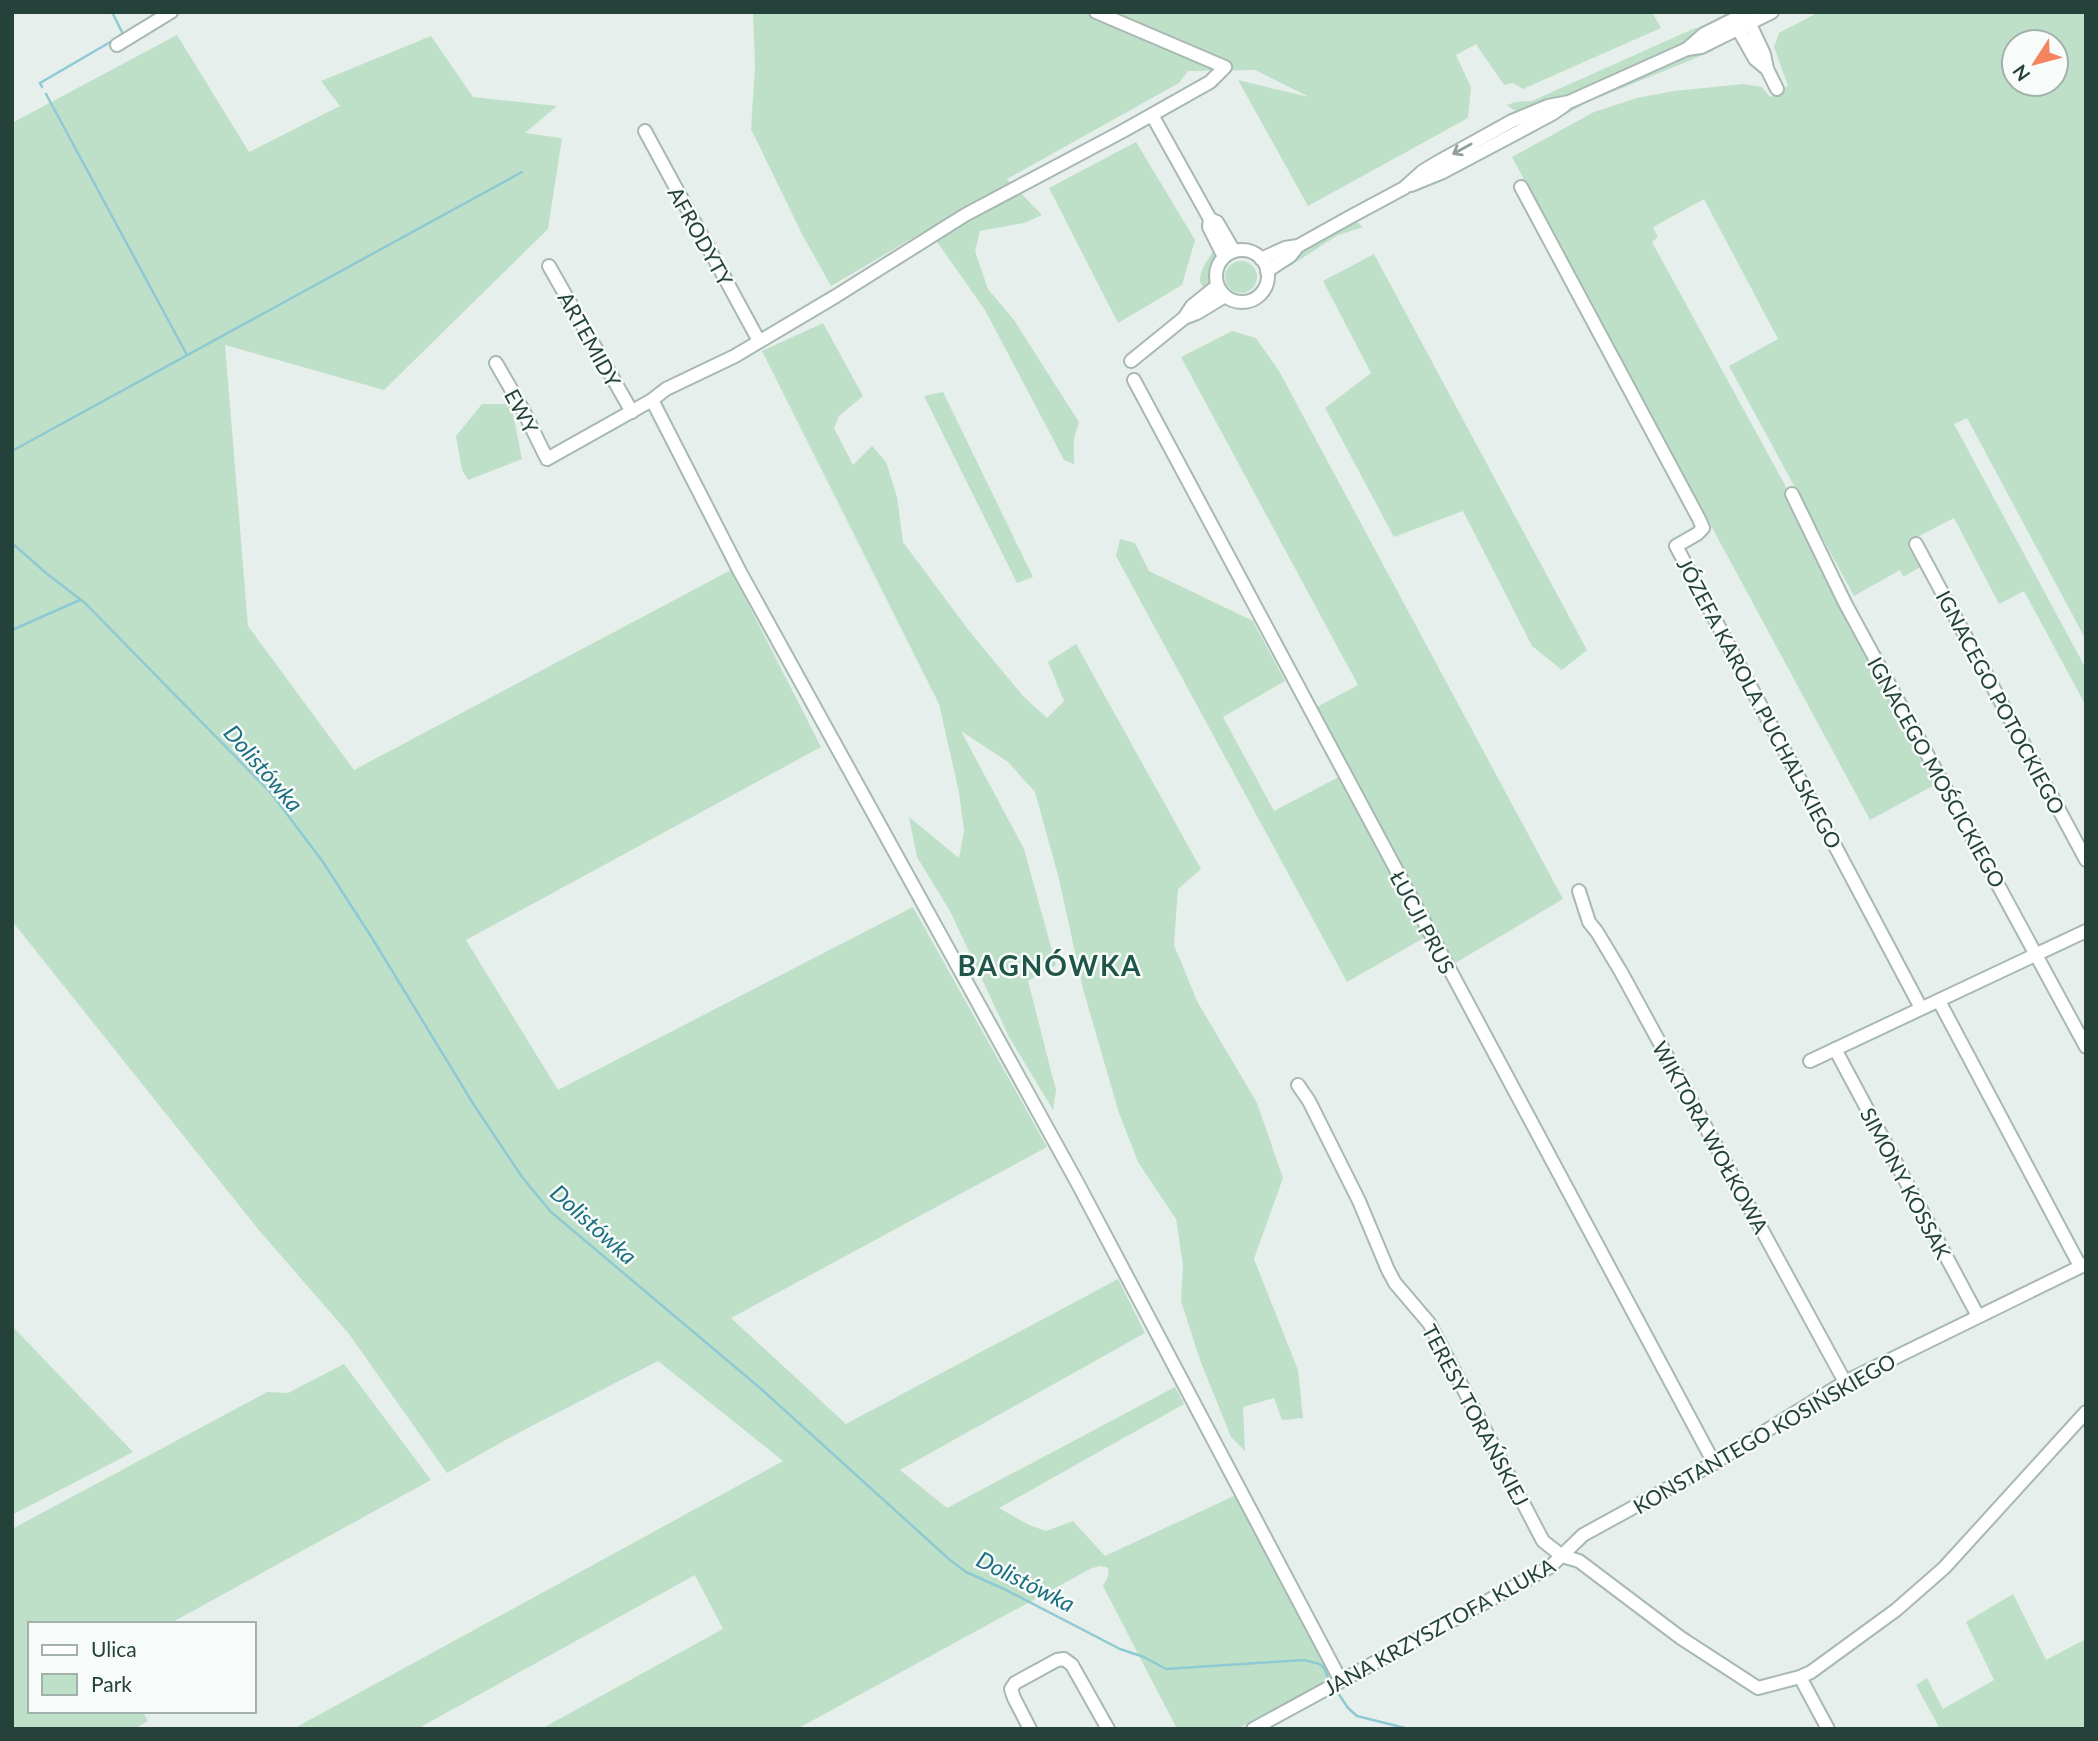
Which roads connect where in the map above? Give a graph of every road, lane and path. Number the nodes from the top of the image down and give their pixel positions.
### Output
1 (171, 12) edge
2 (1096, 12) edge
3 (1772, 12) edge
4 (1743, 20) edge
5 (117, 45) dead end
6 (1777, 89) dead end
7 (1152, 115) junction
8 (645, 131) dead end
9 (1521, 187) dead end
10 (1229, 254) junction
11 (1264, 265) junction
12 (549, 266) dead end
13 (1221, 291) junction
14 (759, 341) junction
15 (1131, 361) dead end
16 (496, 363) dead end
17 (1134, 380) dead end
18 (652, 400) junction
19 (632, 412) junction
20 (1792, 494) dead end
21 (1916, 544) dead end
22 (2086, 860) edge
23 (1579, 891) dead end
24 (2086, 931) edge
25 (2036, 955) junction
26 (1939, 1001) junction
27 (1921, 1008) junction
28 (2086, 1047) edge
29 (1835, 1049) junction
30 (1810, 1061) dead end
31 (1298, 1085) dead end
32 (2083, 1265) edge
33 (1978, 1316) junction
34 (1844, 1382) junction
35 (2086, 1412) edge
36 (1714, 1463) junction
37 (1562, 1556) junction
38 (1800, 1677) junction
39 (1341, 1681) junction
40 (1030, 1729) edge
41 (1108, 1729) edge
42 (1253, 1729) edge
43 (1828, 1729) edge

1 - 5 street
2 - 7 street
3 - 4 street
4 - 6 street
4 - 11 street
7 - 10 street
7 - 14 street
8 - 14 street, AFRODYTY
9 - 27 street, JÓZEFA KAROLA PUCHALSKIEGO
10 - 11 street
10 - 13 street
11 - 13 street
12 - 19 street, ARTEMIDY
13 - 15 street
14 - 18 street
16 - 19 street, EWY
17 - 36 street, ŁUCJI PRUS
18 - 19 street
18 - 39 street
20 - 25 street, IGNACEGO MOŚCICKIEGO
21 - 22 street, IGNACEGO POTOCKIEGO
23 - 34 street, WIKTORA WOŁKOWA
24 - 25 street
25 - 26 street
25 - 28 street, IGNACEGO MOŚCICKIEGO
26 - 27 street
26 - 32 street
27 - 29 street
29 - 30 street
29 - 33 street, SIMONY KOSSAK
31 - 37 street, TERESY TORAŃSKIEJ
32 - 33 street, KONSTANTEGO KOSIŃSKIEGO
33 - 34 street, KONSTANTEGO KOSIŃSKIEGO
34 - 36 street, KONSTANTEGO KOSIŃSKIEGO
35 - 38 street, JANA KRZYSZTOFA KLUKA
36 - 37 street, KONSTANTEGO KOSIŃSKIEGO
37 - 38 street, JANA KRZYSZTOFA KLUKA
37 - 39 street, JANA KRZYSZTOFA KLUKA
38 - 43 street
39 - 42 street, JANA KRZYSZTOFA KLUKA
40 - 41 street

